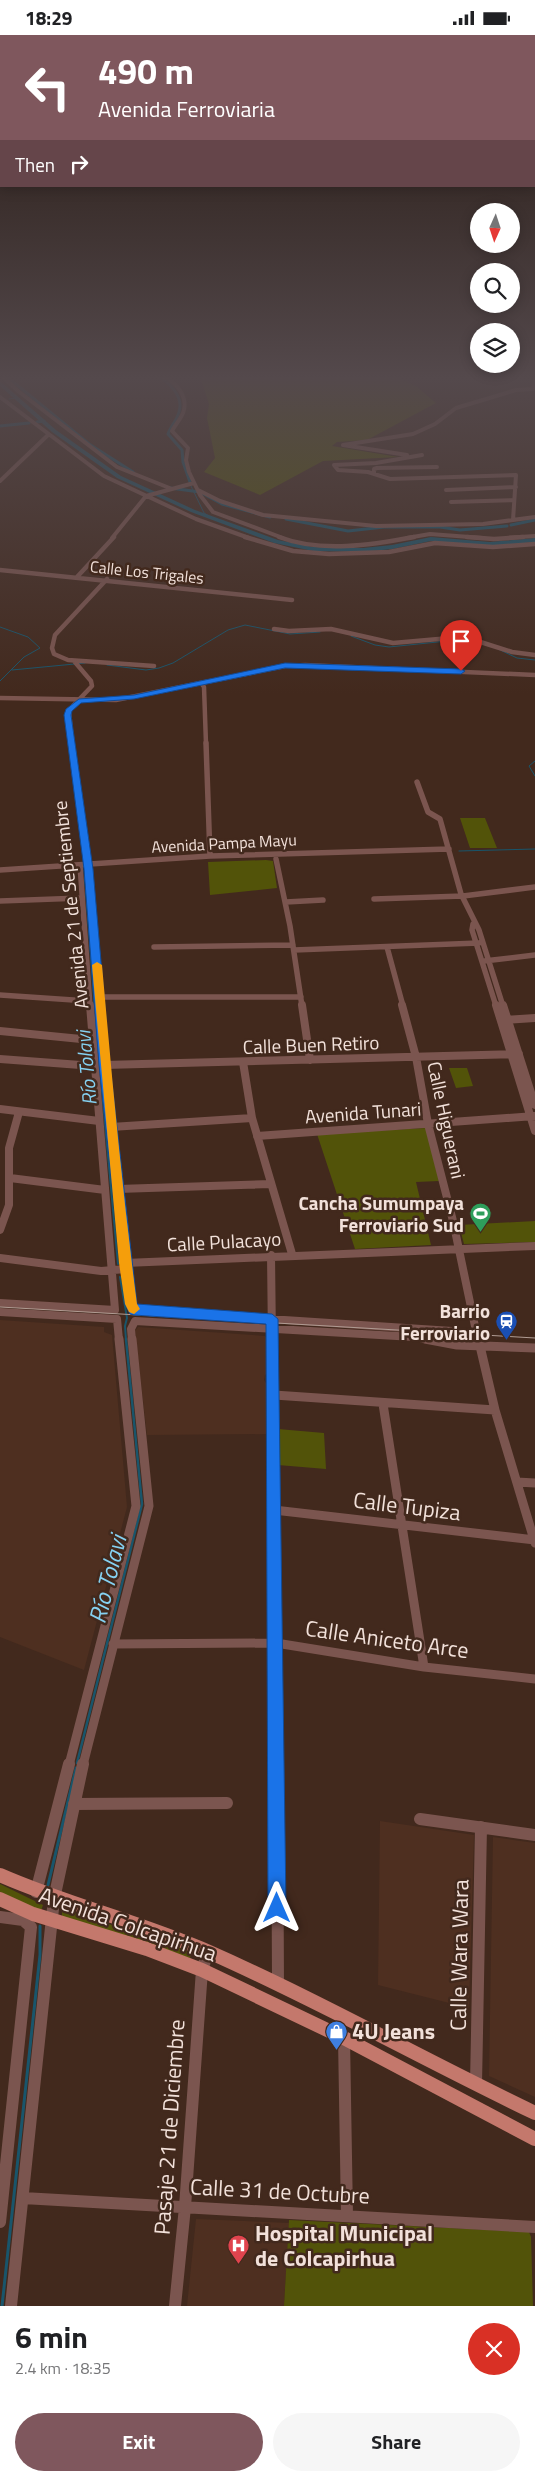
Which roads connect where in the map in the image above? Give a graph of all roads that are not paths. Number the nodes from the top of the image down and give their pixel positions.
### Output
1 (117, 482) edge
2 (150, 482) edge
3 (516, 482) edge
4 (194, 483) joint
5 (516, 487) junction
6 (170, 490) junction
7 (198, 490) junction
8 (446, 490) dead end
9 (147, 496) junction
10 (514, 500) junction
11 (451, 502) dead end
12 (535, 517) edge
13 (513, 520) junction
14 (507, 521) junction
15 (535, 535) edge
16 (514, 537) junction
17 (535, 544) edge
18 (518, 546) junction
19 (0, 570) edge
20 (77, 577) junction
21 (107, 579) junction
22 (292, 600) dead end
23 (274, 629) dead end
24 (535, 655) edge
25 (75, 662) junction
26 (154, 666) dead end
27 (535, 675) edge
28 (201, 683) junction
29 (0, 698) edge
30 (79, 701) junction
31 (417, 783) dead end
32 (450, 851) junction
33 (210, 856) junction
34 (363, 856) dead end
35 (311, 857) dead end
36 (276, 859) junction
37 (85, 866) junction
38 (0, 870) edge
39 (535, 887) edge
40 (463, 896) junction
41 (82, 899) junction
42 (374, 899) dead end
43 (323, 900) dead end
44 (0, 901) edge
45 (286, 902) junction
46 (480, 943) junction
47 (154, 947) dead end
48 (387, 947) junction
49 (293, 948) junction
50 (535, 955) edge
51 (485, 961) junction
52 (0, 995) edge
53 (99, 997) junction
54 (301, 997) junction
55 (88, 1001) junction
56 (535, 1018) edge
57 (504, 1020) junction
58 (0, 1031) edge
59 (92, 1040) junction
60 (516, 1054) junction
61 (416, 1057) junction
62 (0, 1059) edge
63 (310, 1060) junction
64 (243, 1062) junction
65 (94, 1065) junction
66 (104, 1065) junction
67 (535, 1105) edge
68 (0, 1109) edge
69 (18, 1111) junction
70 (252, 1117) junction
71 (533, 1117) edge
72 (99, 1121) junction
73 (428, 1124) junction
74 (111, 1127) junction
75 (535, 1131) edge
76 (258, 1136) junction
77 (4, 1160) edge
78 (10, 1178) junction
79 (271, 1184) junction
80 (118, 1189) junction
81 (105, 1190) junction
82 (0, 1230) edge
83 (535, 1246) edge
84 (459, 1247) junction
85 (292, 1254) junction
86 (271, 1255) junction
87 (0, 1258) edge
88 (126, 1266) junction
89 (112, 1271) junction
90 (0, 1303) edge
91 (0, 1312) edge
92 (116, 1314) junction
93 (272, 1324) junction
94 (452, 1331) dead end
95 (476, 1331) dead end
96 (480, 1346) junction
97 (535, 1348) edge
98 (274, 1395) junction
99 (383, 1404) junction
100 (496, 1410) junction
101 (517, 1482) junction
102 (535, 1483) edge
103 (274, 1510) junction
104 (402, 1524) junction
105 (535, 1542) edge
106 (276, 1643) junction
107 (113, 1644) junction
108 (424, 1667) junction
109 (535, 1679) edge
110 (226, 1803) dead end
111 (74, 1805) junction
112 (420, 1819) dead end
113 (481, 1827) junction
114 (535, 1835) edge
115 (0, 1875) edge
116 (36, 1892) junction
117 (0, 1899) edge
118 (54, 1899) junction
119 (0, 1917) edge
120 (51, 1921) junction
121 (208, 1952) junction
122 (202, 1970) junction
123 (278, 1984) junction
124 (344, 2038) junction
125 (476, 2084) junction
126 (535, 2113) edge
127 (535, 2139) edge
128 (23, 2198) junction
129 (185, 2207) junction
130 (346, 2216) junction
131 (0, 2222) edge
132 (535, 2227) edge
133 (11, 2306) edge
134 (175, 2306) edge

1 - 9 street
2 - 6 street
3 - 5 street
4 - 6 street
4 - 7 street
5 - 8 street
5 - 10 street
6 - 9 street
7 - 14 street
7 - 16 street
9 - 18 street
9 - 20 street
10 - 11 street
10 - 13 street
12 - 13 street
13 - 14 street
14 - 16 street
15 - 16 street
16 - 18 street
17 - 18 street
19 - 20 street, Calle Los Trigales
20 - 21 street, Calle Los Trigales
21 - 22 street, Calle Los Trigales
21 - 25 street
23 - 24 street
25 - 26 street
25 - 30 street, Avenida 21 de Septiembre
27 - 28 street
28 - 30 street
28 - 33 street
29 - 30 street
30 - 37 street, Avenida 21 de Septiembre
31 - 32 street
32 - 33 street, Avenida Pampa Mayu
32 - 34 street
32 - 40 street
33 - 37 street, Avenida Pampa Mayu
35 - 36 street, Avenida Pampa Mayu
36 - 37 street, Avenida Pampa Mayu
36 - 45 street
37 - 38 street, Avenida Pampa Mayu
37 - 41 street, Avenida 21 de Septiembre
37 - 53 street, Avenida 21 de Septiembre
39 - 40 street
40 - 42 street
40 - 46 street
41 - 44 street
41 - 55 street, Avenida 21 de Septiembre
43 - 45 street
45 - 49 street
46 - 48 street
46 - 51 street
47 - 49 street
48 - 49 street
48 - 61 street, Calle Higuerani
49 - 54 street
50 - 51 street
51 - 57 street
52 - 55 street
53 - 54 street
53 - 66 street, Avenida 21 de Septiembre
54 - 63 street
55 - 59 street, Avenida 21 de Septiembre
56 - 57 street
57 - 60 street
58 - 59 street
59 - 65 street, Avenida 21 de Septiembre
60 - 61 street, Calle Buen Retiro
60 - 67 street
60 - 71 street
61 - 63 street, Calle Buen Retiro
61 - 73 street, Calle Higuerani
62 - 65 street
63 - 64 street, Calle Buen Retiro
64 - 66 street, Calle Buen Retiro
64 - 70 street
65 - 72 street, Avenida 21 de Septiembre
66 - 74 street, Avenida 21 de Septiembre
68 - 69 street
69 - 72 street
69 - 77 street
70 - 74 street
70 - 76 street
71 - 73 street, Avenida Tunari
71 - 75 street
72 - 81 street, Avenida 21 de Septiembre
73 - 76 street, Avenida Tunari
73 - 84 street, Calle Higuerani
74 - 80 street, Avenida 21 de Septiembre
76 - 79 street
77 - 78 street
78 - 81 street
78 - 82 street
79 - 80 street
79 - 85 street
80 - 88 street, Avenida 21 de Septiembre
81 - 89 street, Avenida 21 de Septiembre
83 - 84 street, Calle Pulacayo
84 - 85 street, Calle Pulacayo
84 - 95 street, Calle Higuerani
85 - 86 street, Calle Pulacayo
86 - 88 street, Calle Pulacayo
86 - 93 street
87 - 89 street, Calle Pulacayo
88 - 89 street, Calle Pulacayo
88 - 93 street, Avenida 21 de Septiembre
89 - 92 street, Avenida 21 de Septiembre
90 - 92 street
91 - 92 street
92 - 116 street, Avenida 21 de Septiembre
93 - 94 street
93 - 96 street
93 - 98 street
93 - 107 street
96 - 97 street
96 - 100 street
98 - 99 street
98 - 103 street
99 - 100 street
99 - 104 street
100 - 101 street
101 - 102 street
101 - 105 street
103 - 104 street, Calle Tupiza
103 - 106 street
104 - 105 street, Calle Tupiza
104 - 108 street
106 - 107 street, Calle Aniceto Arce
106 - 108 street, Calle Aniceto Arce
106 - 123 street
107 - 111 street
108 - 109 street, Calle Aniceto Arce
110 - 111 street
111 - 118 street
112 - 113 street
113 - 114 street
113 - 125 street, Calle Wara Wara
115 - 116 main road, Avenida Colcapirhua
116 - 118 main road, Avenida Colcapirhua
117 - 120 main road, Avenida Colcapirhua
118 - 120 street
118 - 121 main road, Avenida Colcapirhua
119 - 131 street
120 - 122 main road, Avenida Colcapirhua
120 - 128 street
121 - 122 street, Pasaje 21 de Diciembre
121 - 123 main road, Avenida Colcapirhua
122 - 124 main road, Avenida Colcapirhua
122 - 129 street, Pasaje 21 de Diciembre
123 - 125 main road, Avenida Colcapirhua
124 - 127 main road, Avenida Colcapirhua
124 - 130 street
125 - 126 main road, Avenida Colcapirhua
128 - 129 street, Calle 31 de Octubre
128 - 133 street
129 - 130 street, Calle 31 de Octubre
129 - 134 street, Pasaje 21 de Diciembre
130 - 132 street, Calle 31 de Octubre

